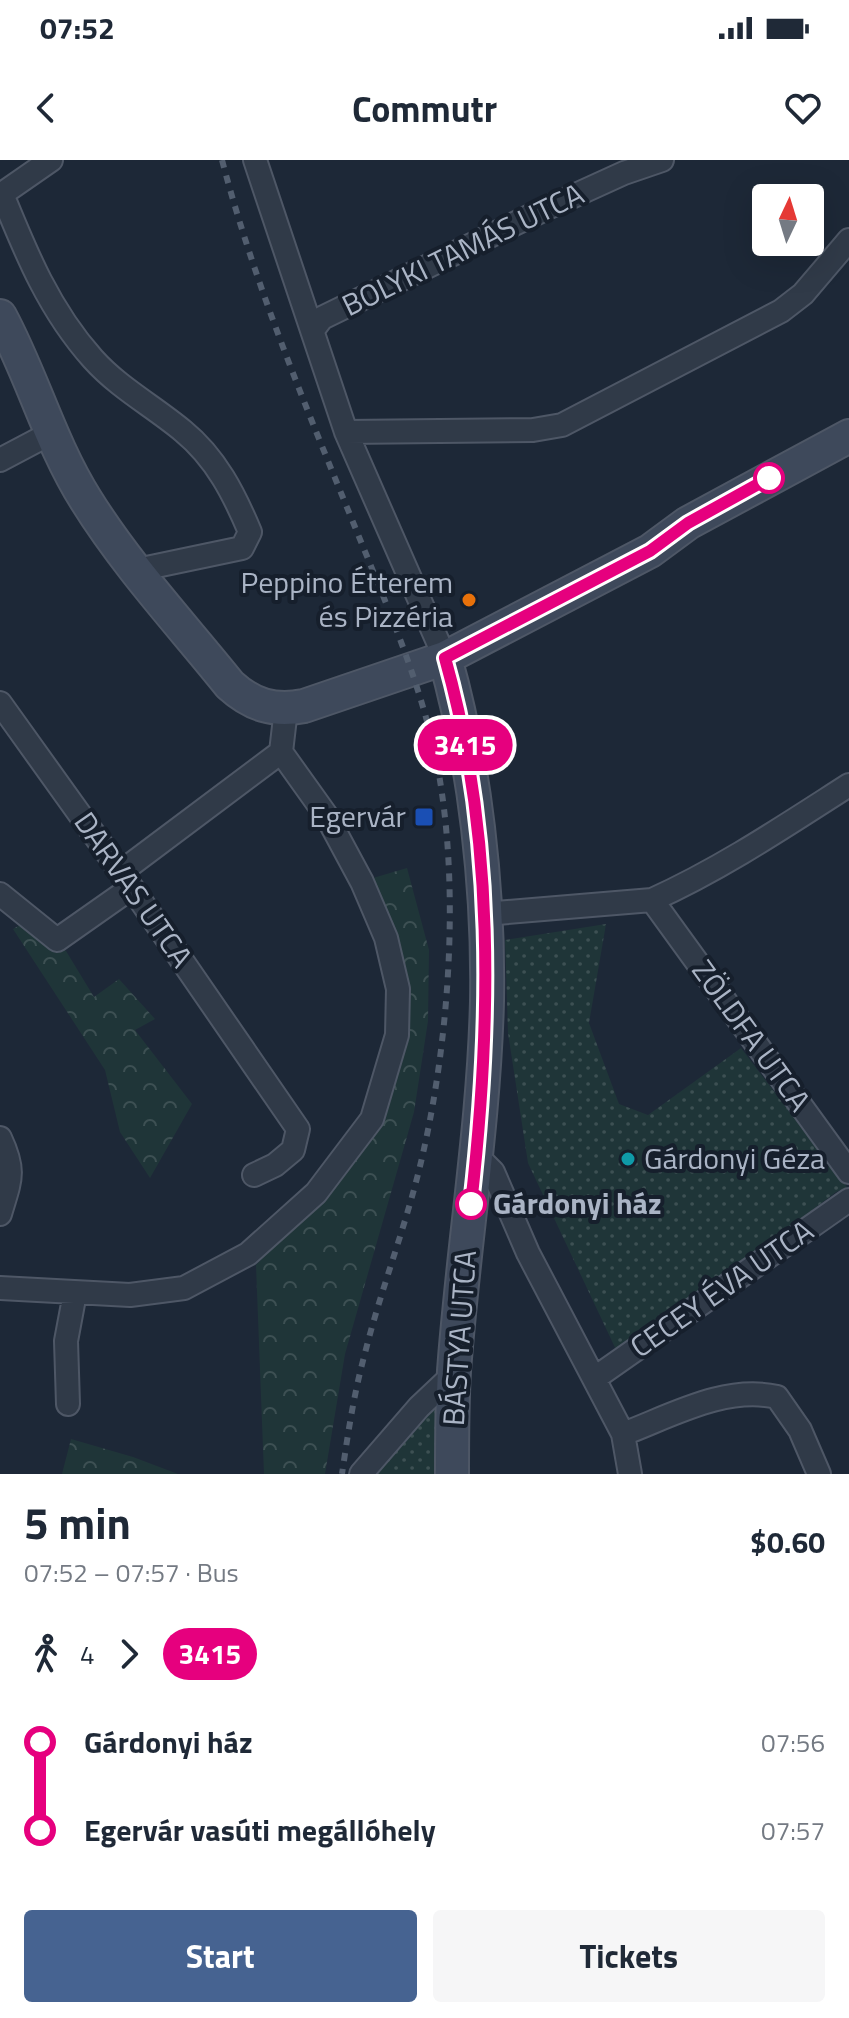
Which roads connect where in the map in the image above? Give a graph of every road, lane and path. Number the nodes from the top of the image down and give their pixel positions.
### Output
1 (51, 160) edge
2 (255, 160) edge
3 (662, 160) edge
4 (1, 193) edge
5 (849, 240) edge
6 (0, 316) edge
7 (313, 330) junction
8 (53, 432) junction
9 (346, 432) junction
10 (849, 436) edge
11 (0, 460) edge
12 (137, 570) junction
13 (445, 658) junction
14 (0, 703) edge
15 (286, 709) junction
16 (281, 752) junction
17 (849, 785) edge
18 (126, 880) junction
19 (0, 894) edge
20 (652, 900) junction
21 (485, 914) junction
22 (0, 1138) edge
23 (476, 1155) junction
24 (849, 1172) edge
25 (254, 1175) dead end
26 (849, 1200) edge
27 (0, 1214) edge
28 (0, 1288) edge
29 (75, 1293) junction
30 (454, 1374) junction
31 (595, 1378) junction
32 (68, 1404) dead end
33 (623, 1434) junction
34 (361, 1474) edge
35 (452, 1474) edge
36 (630, 1474) edge
37 (819, 1474) edge

1 - 4 street
2 - 7 street
3 - 7 street, BOLYKI TAMÁS UTCA
4 - 12 street
5 - 9 street
6 - 8 main road
7 - 9 street
8 - 11 street
8 - 12 main road
9 - 13 street
10 - 13 main road
12 - 15 main road
13 - 15 main road
13 - 21 main road, BÁSTYA UTCA
14 - 18 street, DARVAS UTCA
15 - 16 street
16 - 18 street
16 - 29 street
17 - 20 street
18 - 19 street
18 - 25 street, DARVAS UTCA
20 - 21 street
20 - 24 street, ZÖLDFA UTCA
21 - 23 main road, BÁSTYA UTCA
22 - 27 street
23 - 30 main road, BÁSTYA UTCA
23 - 31 street
26 - 31 street, CECEY ÉVA UTCA
28 - 29 street
29 - 32 street
30 - 34 street
30 - 35 main road, BÁSTYA UTCA
31 - 33 street
33 - 36 street
33 - 37 street

